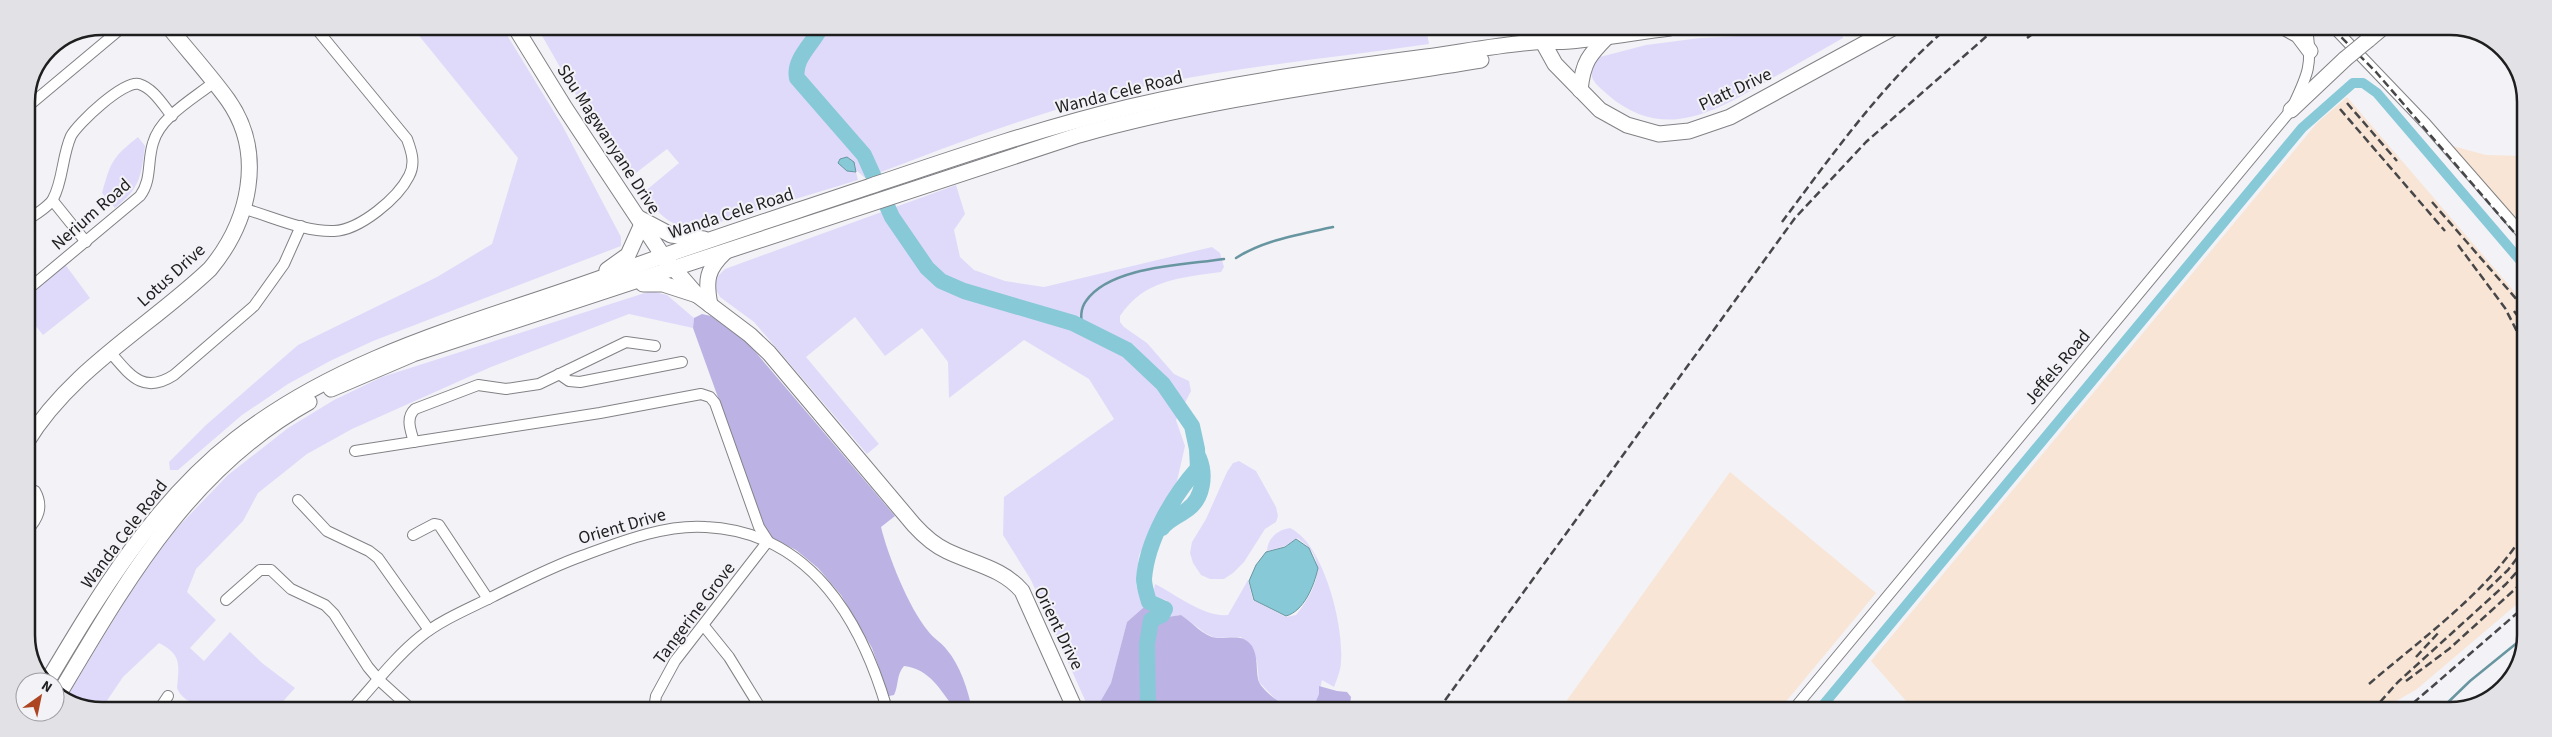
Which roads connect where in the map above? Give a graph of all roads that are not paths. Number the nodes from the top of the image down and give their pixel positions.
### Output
1 (113, 35) edge
2 (175, 35) edge
3 (321, 35) edge
4 (520, 35) edge
5 (1613, 35) edge
6 (1880, 35) edge
7 (2298, 35) edge
8 (2308, 35) edge
9 (2341, 35) edge
10 (2374, 35) edge
11 (1608, 36) junction
12 (1540, 40) edge
13 (2310, 51) junction
14 (213, 83) junction
15 (1580, 90) junction
16 (35, 100) edge
17 (2291, 110) junction
18 (172, 116) junction
19 (895, 186) junction
20 (53, 201) junction
21 (244, 209) junction
22 (35, 214) edge
23 (640, 220) junction
24 (301, 226) junction
25 (2517, 228) edge
26 (712, 240) junction
27 (86, 242) junction
28 (728, 249) junction
29 (663, 256) junction
30 (674, 269) junction
31 (594, 280) junction
32 (35, 284) edge
33 (628, 285) junction
34 (697, 295) junction
35 (710, 305) junction
36 (656, 346) dead end
37 (110, 352) junction
38 (682, 362) dead end
39 (559, 374) junction
40 (35, 431) edge
41 (414, 442) junction
42 (355, 451) dead end
43 (35, 490) dead end
44 (298, 500) dead end
45 (35, 522) edge
46 (446, 522) dead end
47 (413, 535) dead end
48 (768, 541) junction
49 (491, 597) junction
50 (226, 600) dead end
51 (704, 626) junction
52 (429, 630) junction
53 (58, 672) edge
54 (60, 672) edge
55 (378, 680) junction
56 (168, 696) dead end
57 (164, 702) edge
58 (358, 702) edge
59 (404, 702) edge
60 (655, 702) edge
61 (757, 702) edge
62 (885, 702) edge
63 (1072, 702) edge
64 (1800, 702) edge

1 - 16 street
2 - 14 street, Lotus Drive
3 - 24 street
4 - 23 street, Sbu Magwanyane Drive
5 - 11 street, Wanda Cele Road
6 - 15 street, Platt Drive
7 - 13 street
8 - 13 street, Jeffels Road
9 - 25 street
10 - 17 street, bridge
11 - 12 street, Wanda Cele Road
11 - 15 street
12 - 15 street, Platt Drive
12 - 19 street, Wanda Cele Road
13 - 17 street, Jeffels Road
14 - 18 street, Nerium Road
14 - 21 street, Lotus Drive
17 - 64 street, Jeffels Road
18 - 20 street
18 - 27 street, Nerium Road
19 - 26 street, Wanda Cele Road
19 - 28 street, Wanda Cele Road
20 - 22 street
20 - 27 street
21 - 24 street
21 - 37 street, Lotus Drive
23 - 26 street
23 - 29 street, Sbu Magwanyane Drive
23 - 31 street
24 - 37 street
26 - 29 street, Wanda Cele Road
27 - 32 street, Nerium Road
28 - 30 street, Wanda Cele Road
28 - 35 street
29 - 30 street, Sbu Magwanyane Drive
29 - 31 street, Wanda Cele Road
30 - 33 street, Wanda Cele Road
30 - 34 street, Orient Drive
31 - 53 street, Wanda Cele Road
33 - 34 street
33 - 54 street, Wanda Cele Road
34 - 35 street, Orient Drive
35 - 63 street, Orient Drive
36 - 39 street
37 - 40 street, Lotus Drive
38 - 39 street
39 - 41 street
41 - 42 street
41 - 48 street
43 - 45 street
44 - 52 street
46 - 49 street
47 - 49 street
48 - 49 street, Orient Drive
48 - 51 street, Tangerine Grove
48 - 62 street, Orient Drive
49 - 52 street, Orient Drive
50 - 55 street
51 - 60 street, Tangerine Grove
51 - 61 street
52 - 55 street, Orient Drive
55 - 58 street, Orient Drive
55 - 59 street
56 - 57 street

